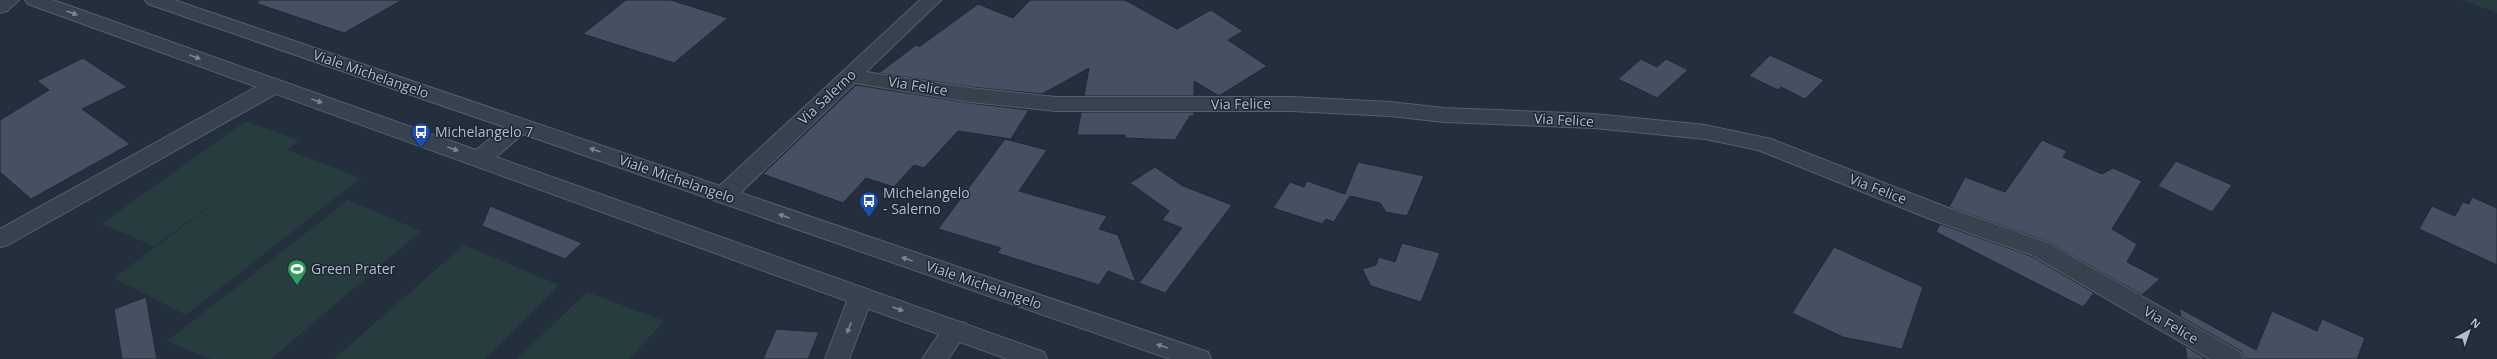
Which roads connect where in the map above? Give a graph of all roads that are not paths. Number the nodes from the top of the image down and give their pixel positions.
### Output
1 (9, 0) edge
2 (36, 0) edge
3 (155, 0) edge
4 (931, 0) edge
5 (0, 7) edge
6 (850, 76) junction
7 (274, 86) junction
8 (521, 124) junction
9 (480, 159) junction
10 (724, 195) junction
11 (0, 239) edge
12 (861, 296) junction
13 (956, 330) junction
14 (837, 359) edge
15 (934, 359) edge
16 (1035, 359) edge
17 (1199, 359) edge
18 (2231, 359) edge

1 - 5 street
2 -> 7 street
3 - 8 street, Viale Michelangelo
4 - 6 street, Via Salerno
6 - 10 street, Via Salerno
6 - 18 street, Via Felice
7 -> 9 street
7 - 11 street
8 - 9 street
10 -> 8 street, Viale Michelangelo
9 - 12 street
17 -> 10 street, Viale Michelangelo
12 -> 13 street
12 -> 14 street
13 - 15 street
13 - 16 street

